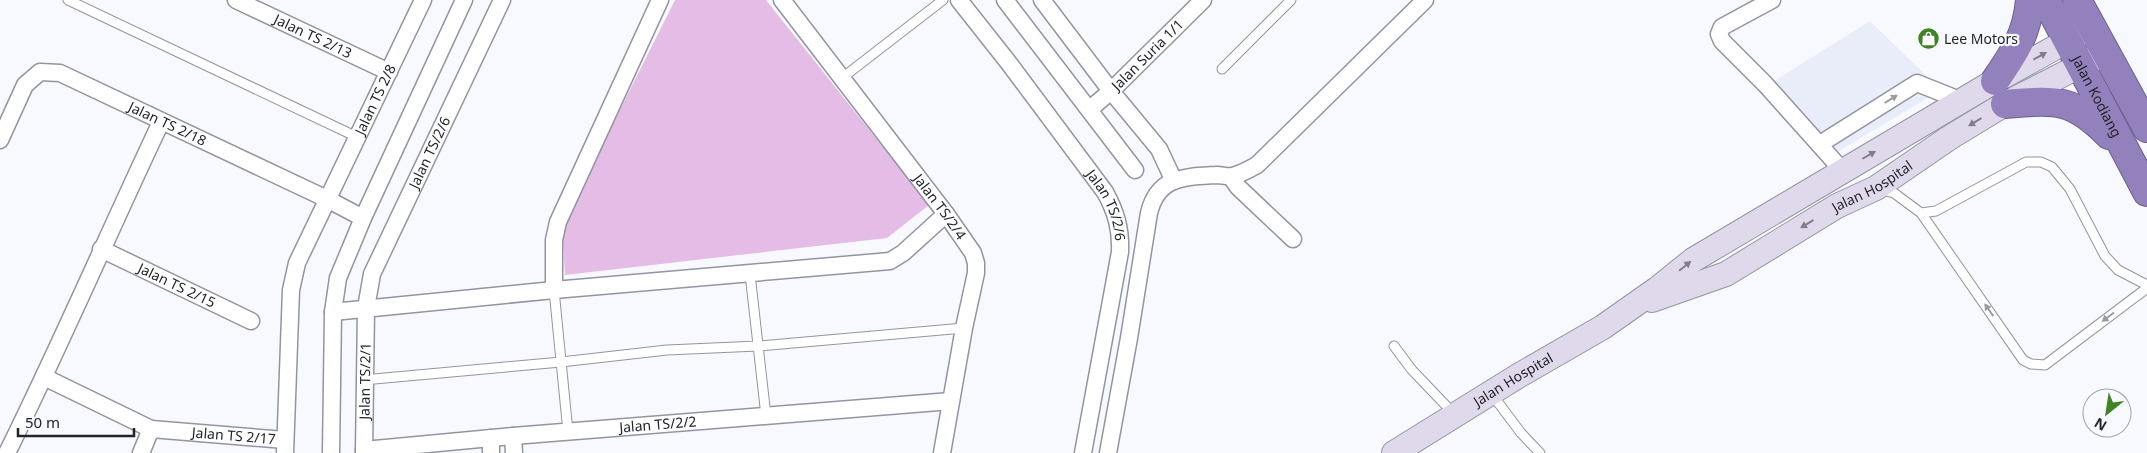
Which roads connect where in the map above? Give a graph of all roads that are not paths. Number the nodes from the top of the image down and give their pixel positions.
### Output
1 (68, 0) edge
2 (236, 0) edge
3 (423, 0) edge
4 (464, 0) edge
5 (502, 0) edge
6 (660, 0) edge
7 (782, 0) edge
8 (943, 0) edge
9 (958, 0) edge
10 (1005, 0) edge
11 (1042, 0) edge
12 (1203, 0) edge
13 (1291, 0) edge
14 (1425, 0) edge
15 (2030, 0) edge
16 (2046, 0) edge
17 (2077, 0) edge
18 (2092, 0) edge
19 (1768, 1) edge
20 (263, 6) edge
21 (2092, 27) junction
22 (2067, 41) junction
23 (2105, 52) junction
24 (2080, 66) junction
25 (1222, 68) dead end
26 (389, 72) junction
27 (842, 78) junction
28 (1111, 91) junction
29 (2000, 93) junction
30 (1962, 101) junction
31 (2147, 101) edge
32 (1090, 109) junction
33 (161, 122) junction
34 (2147, 128) edge
35 (357, 137) junction
36 (0, 140) edge
37 (1820, 144) junction
38 (2128, 154) junction
39 (1135, 170) dead end
40 (1842, 170) junction
41 (1231, 177) junction
42 (1174, 181) junction
43 (1876, 188) junction
44 (2147, 192) edge
45 (327, 199) junction
46 (1921, 213) junction
47 (946, 214) junction
48 (362, 218) junction
49 (1293, 239) dead end
50 (101, 249) junction
51 (750, 274) junction
52 (2147, 286) edge
53 (554, 290) junction
54 (1633, 307) junction
55 (366, 308) junction
56 (333, 312) junction
57 (251, 321) dead end
58 (964, 328) junction
59 (758, 346) junction
60 (1394, 346) dead end
61 (560, 362) junction
62 (44, 377) junction
63 (363, 380) junction
64 (1491, 393) junction
65 (951, 401) junction
66 (1455, 415) junction
67 (766, 416) junction
68 (152, 429) junction
69 (568, 432) junction
70 (513, 436) junction
71 (491, 445) edge
72 (285, 447) edge
73 (364, 452) edge
74 (7, 453) edge
75 (141, 453) edge
76 (331, 453) edge
77 (514, 453) edge
78 (942, 453) edge
79 (1084, 453) edge
80 (1108, 453) edge
81 (1394, 453) edge
82 (1540, 453) edge

1 - 35 lane
2 - 20 street, Jalan TS 2/13
3 - 26 street, Jalan TS 2/8
4 - 48 street
5 - 55 street, Jalan TS/2/6
6 - 53 street
7 - 27 street, Jalan TS/2/4
8 - 27 lane
9 - 79 street, Jalan TS/2/6
10 - 32 street
11 - 28 street
12 - 28 street, Jalan Suria 1/1
13 - 25 lane
14 - 41 street
15 - 29 highway
16 - 22 highway, Jalan Kodiang
17 - 21 highway, Jalan Kodiang
18 - 31 highway
19 - 37 street
20 - 26 street, Jalan TS 2/13
21 - 22 street, Jalan Hospital
21 - 23 highway, Jalan Kodiang
22 - 24 highway, Jalan Kodiang
29 -> 22 street, Jalan Hospital
23 - 24 street, Jalan Hospital
23 - 34 highway, Jalan Kodiang
24 - 29 street, Jalan Hospital
24 - 38 highway, Jalan Kodiang
26 - 35 street, Jalan TS 2/8
27 - 47 street, Jalan TS/2/4
28 - 32 street, Jalan Suria 1/1
28 - 42 street
29 - 30 street, Jalan Hospital
29 - 38 highway
29 -> 43 street, Jalan Hospital
37 -> 30 street
40 -> 30 street, Jalan Hospital
32 - 39 street
33 - 36 street, Jalan TS 2/18
33 - 45 street, Jalan TS 2/18
33 - 50 street
35 - 45 street, Jalan TS 2/8
37 - 40 street
38 - 44 highway, Jalan Kodiang
54 -> 40 street, Jalan Hospital
41 - 42 street
41 - 49 street
42 - 80 street
43 - 46 lane
43 -> 54 street, Jalan Hospital
45 - 48 street, Jalan TS 2/18
45 - 72 street, Jalan TS 2/8
46 - 52 lane
52 -> 46 lane
47 - 51 street
47 - 58 street, Jalan TS/2/4
48 - 56 street
50 - 57 street, Jalan TS 2/15
50 - 62 street
51 - 53 street
51 - 59 lane
53 - 55 street
53 - 61 lane
54 - 64 street, Jalan Hospital
55 - 56 street
55 - 63 street, Jalan TS/2/1
56 - 76 street
58 - 59 lane
58 - 65 street, Jalan TS/2/4
59 - 61 lane
59 - 67 lane
60 - 66 lane
61 - 63 lane
61 - 69 lane
62 - 68 street, Jalan TS 2/17
62 - 74 street
63 - 73 street, Jalan TS/2/1
64 - 66 street, Jalan Hospital
64 - 82 lane
65 - 67 street, Jalan TS/2/2
65 - 78 street, Jalan TS/2/4
66 - 81 street, Jalan Hospital
67 - 69 street, Jalan TS/2/2
68 - 72 street, Jalan TS 2/17
68 - 75 street
69 - 70 street, Jalan TS/2/2
70 - 71 street, Jalan TS/2/2
70 - 77 street
71 - 73 street, Jalan TS/2/2

